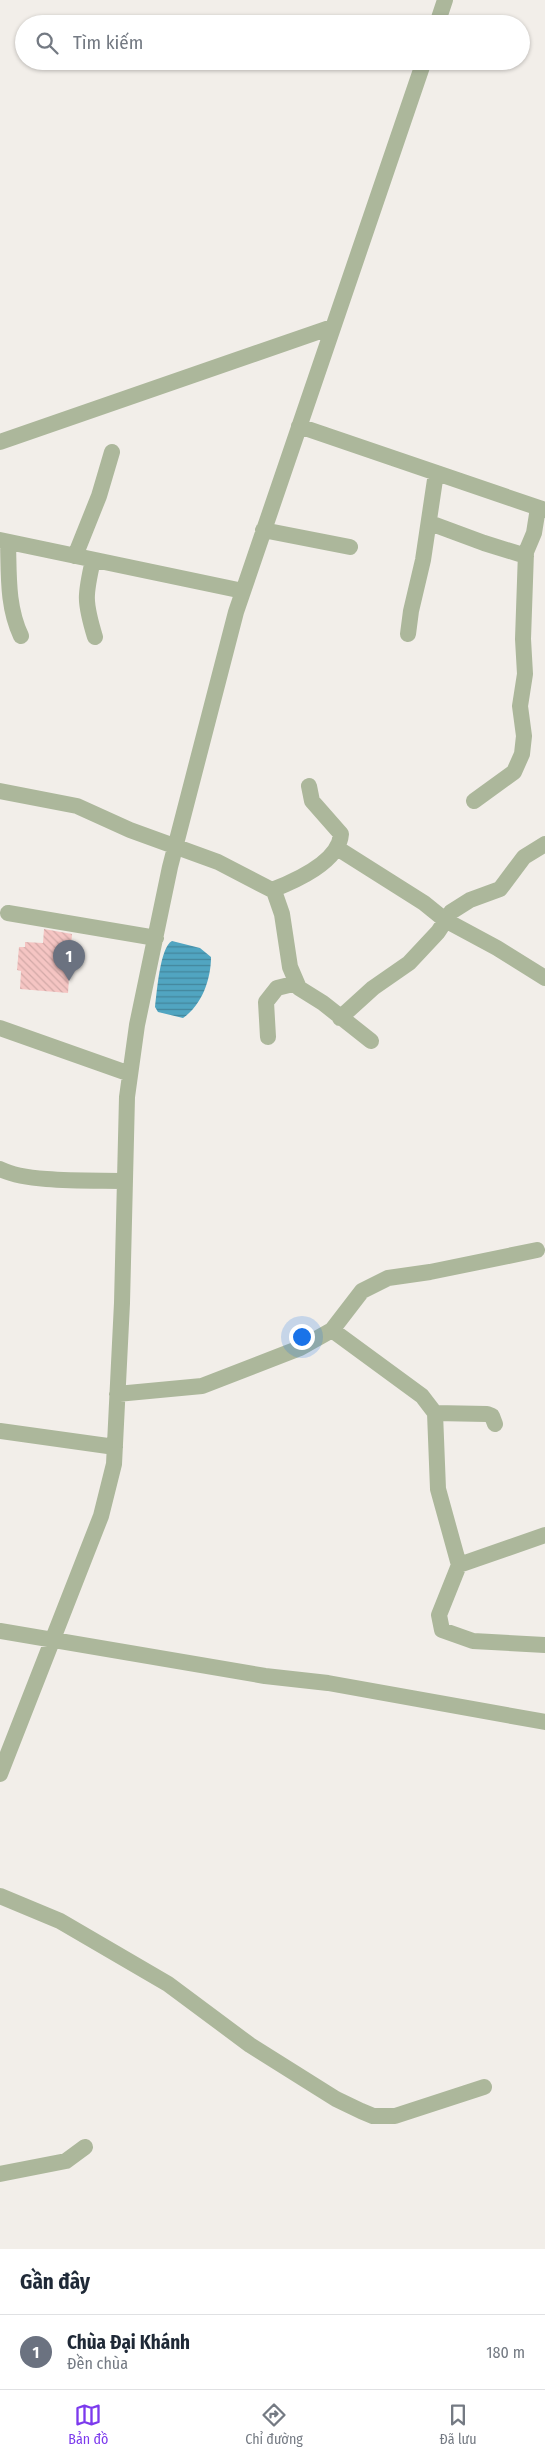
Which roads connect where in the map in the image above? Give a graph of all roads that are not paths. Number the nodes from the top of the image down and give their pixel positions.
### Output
1 (445, 0) edge
2 (440, 15) edge
3 (421, 70) edge
4 (332, 327) junction
5 (299, 426) junction
6 (0, 442) edge
7 (112, 452) dead end
8 (436, 473) junction
9 (542, 509) edge
10 (430, 523) junction
11 (263, 530) junction
12 (4, 541) edge
13 (350, 547) dead end
14 (75, 556) junction
15 (526, 556) junction
16 (93, 560) junction
17 (243, 591) junction
18 (408, 634) dead end
19 (21, 636) dead end
20 (95, 637) dead end
21 (309, 786) dead end
22 (0, 791) edge
23 (474, 801) dead end
24 (545, 844) edge
25 (176, 845) junction
26 (337, 848) junction
27 (272, 890) junction
28 (8, 913) dead end
29 (446, 920) junction
30 (156, 938) junction
31 (545, 978) edge
32 (296, 983) junction
33 (340, 1018) junction
34 (0, 1028) edge
35 (268, 1037) dead end
36 (371, 1041) dead end
37 (130, 1074) junction
38 (0, 1169) edge
39 (125, 1181) junction
40 (537, 1250) dead end
41 (332, 1330) junction
42 (118, 1394) junction
43 (435, 1414) junction
44 (495, 1424) dead end
45 (0, 1431) edge
46 (115, 1448) junction
47 (545, 1535) edge
48 (459, 1565) junction
49 (0, 1631) edge
50 (53, 1639) junction
51 (545, 1645) edge
52 (545, 1722) edge
53 (0, 1774) edge
54 (0, 1896) edge
55 (484, 2087) dead end
56 (85, 2147) dead end
57 (0, 2174) edge

1 - 2 street
3 - 4 street
4 - 5 street
4 - 6 street
5 - 8 street
5 - 11 street
7 - 14 street
8 - 9 street
8 - 10 street
9 - 15 street
10 - 15 street
10 - 18 street
11 - 13 street
11 - 17 street
12 - 14 street
12 - 19 street
14 - 16 street
15 - 23 street
16 - 17 street
16 - 20 street
17 - 25 street
21 - 26 street
22 - 25 street
24 - 29 street
25 - 27 street
25 - 30 street
26 - 27 street
26 - 29 street
27 - 32 street
28 - 30 street
29 - 31 street
29 - 33 street
30 - 37 street
32 - 33 street
32 - 35 street
33 - 36 street
34 - 37 street
37 - 39 street
38 - 39 street
39 - 42 street
40 - 41 street
41 - 42 street
41 - 43 street
42 - 46 street
43 - 44 street
43 - 48 street
45 - 46 street
46 - 50 street
47 - 48 street
48 - 51 street
49 - 50 street
50 - 52 street
50 - 53 street
54 - 55 street
56 - 57 street

